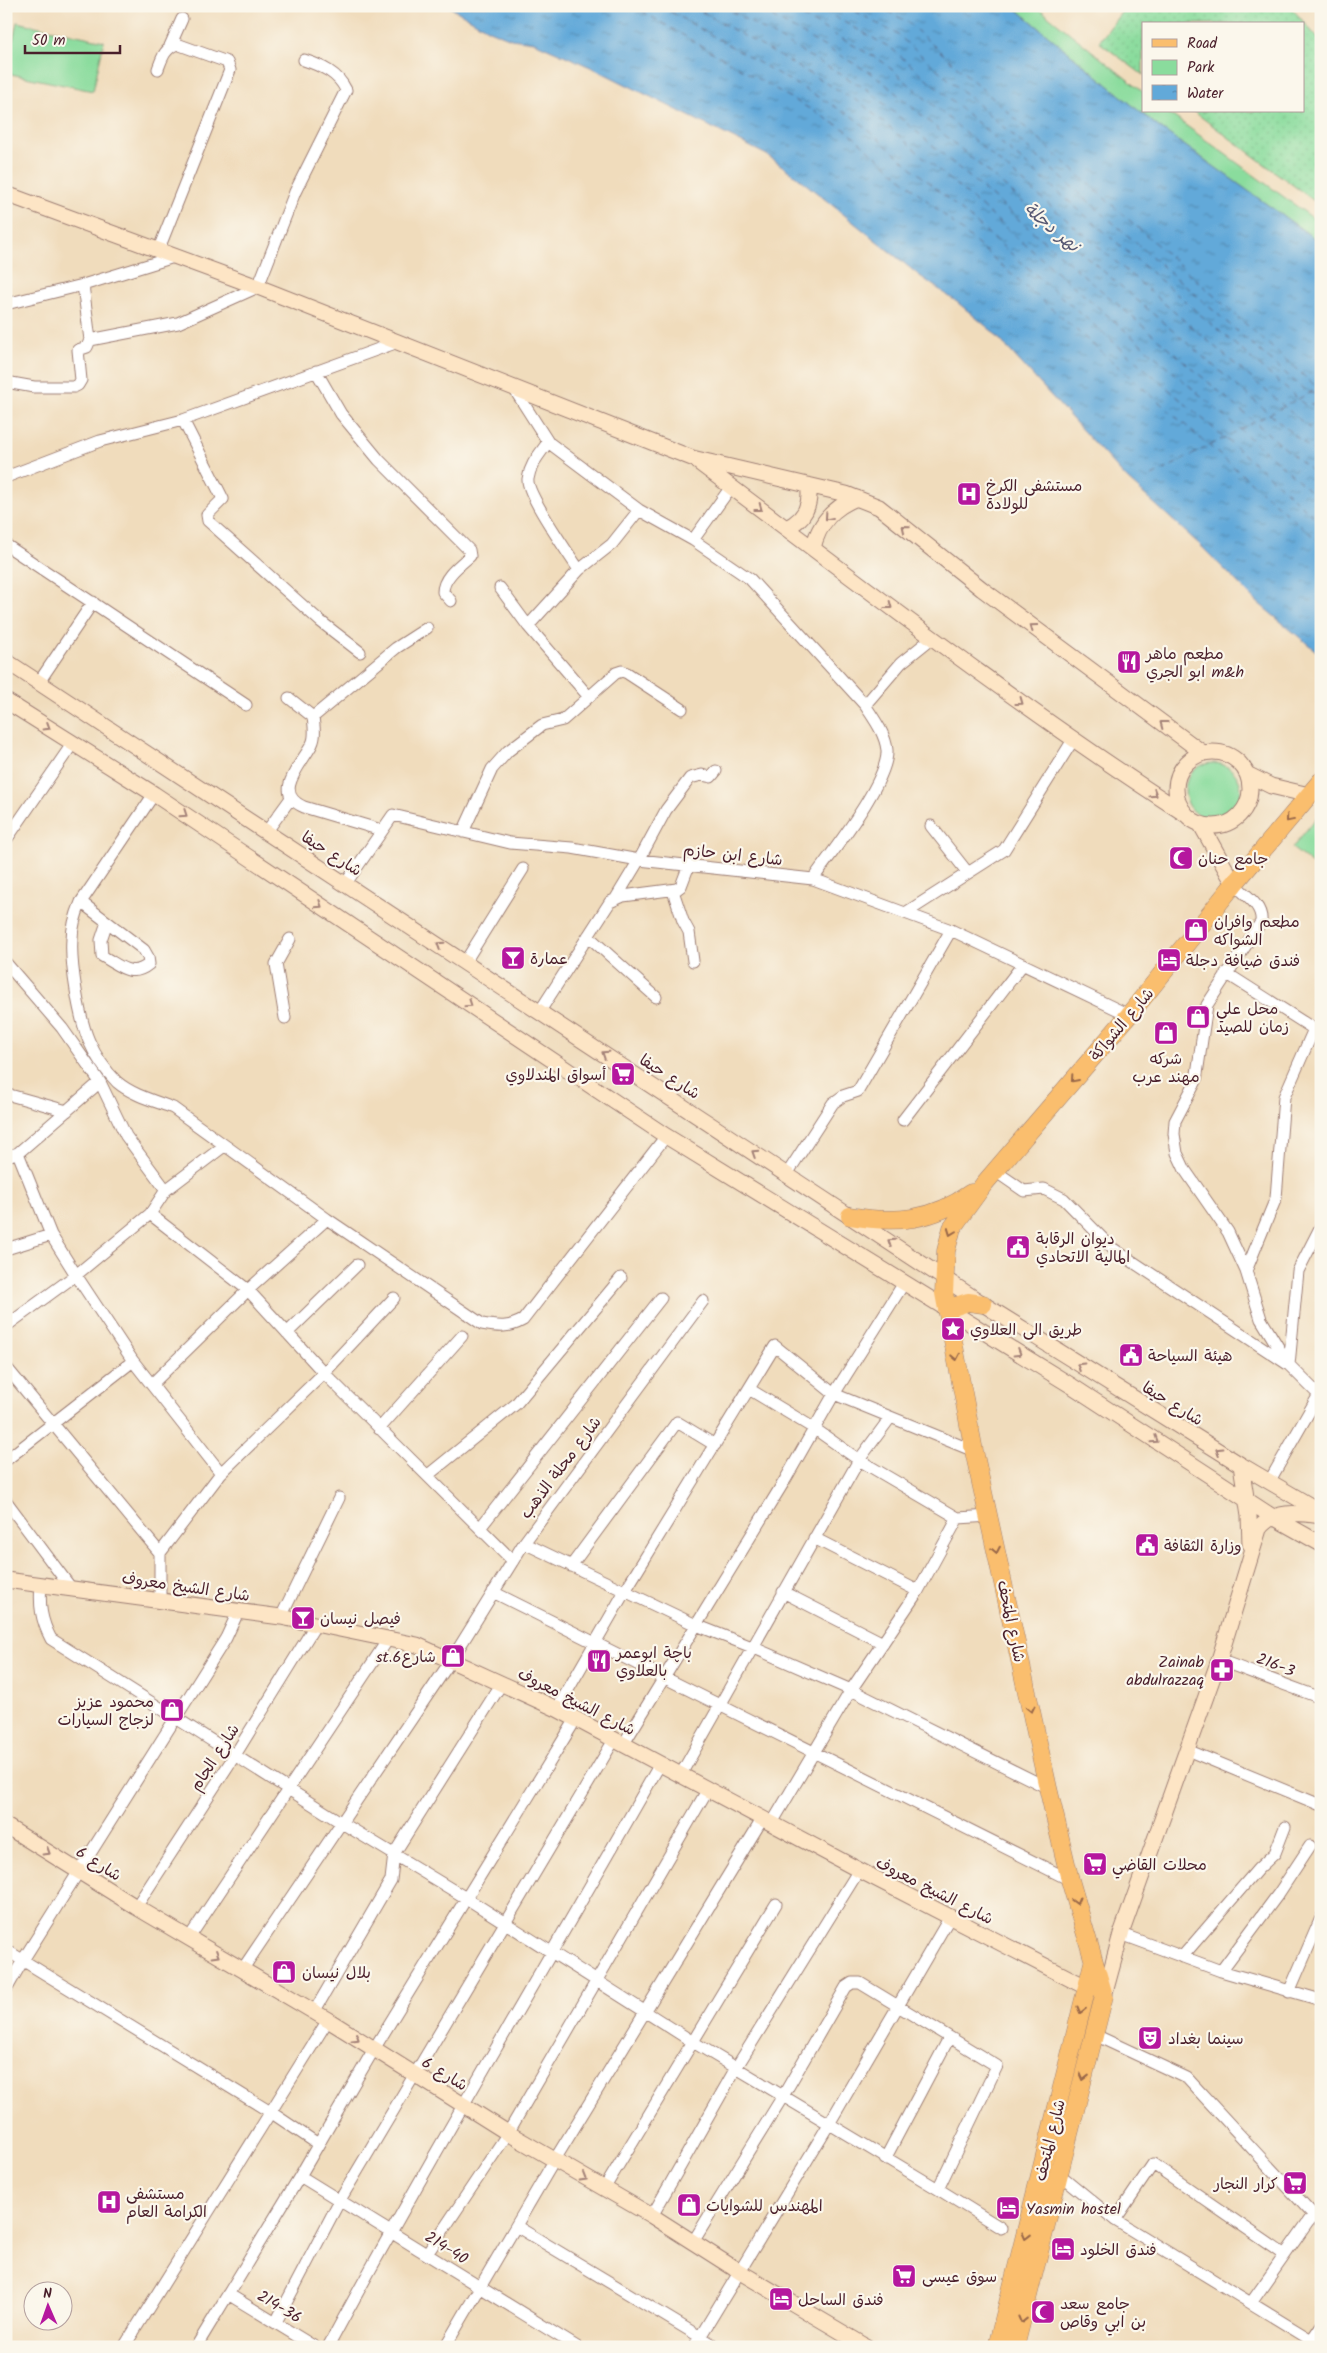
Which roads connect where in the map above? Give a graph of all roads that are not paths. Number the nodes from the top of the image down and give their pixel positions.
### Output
1 (182, 19) dead end
2 (170, 46) junction
3 (304, 60) dead end
4 (158, 69) dead end
5 (6, 194) edge
6 (158, 252) junction
7 (174, 257) junction
8 (83, 286) junction
9 (258, 287) junction
10 (6, 304) edge
11 (90, 340) junction
12 (398, 342) junction
13 (316, 372) junction
14 (6, 382) edge
15 (511, 385) junction
16 (183, 420) junction
17 (548, 442) junction
18 (692, 458) junction
19 (6, 477) edge
20 (808, 485) junction
21 (731, 487) junction
22 (857, 498) junction
23 (639, 510) junction
24 (786, 528) junction
25 (693, 540) junction
26 (6, 545) edge
27 (813, 548) junction
28 (579, 570) junction
29 (500, 588) dead end
30 (451, 601) dead end
31 (93, 602) junction
32 (528, 626) junction
33 (427, 628) dead end
34 (932, 638) junction
35 (360, 652) dead end
36 (6, 661) edge
37 (39, 682) junction
38 (589, 697) junction
39 (289, 698) dead end
40 (6, 701) edge
41 (246, 705) dead end
42 (865, 706) junction
43 (682, 709) dead end
44 (313, 717) junction
45 (1073, 740) junction
46 (73, 743) junction
47 (1203, 753) junction
48 (716, 772) dead end
49 (1247, 774) junction
50 (1321, 782) edge
51 (154, 794) junction
52 (1309, 795) junction
53 (291, 798) junction
54 (1185, 814) junction
55 (1201, 825) junction
56 (931, 826) dead end
57 (381, 830) junction
58 (267, 832) junction
59 (463, 832) junction
60 (6, 840) edge
61 (639, 860) junction
62 (689, 865) junction
63 (523, 869) dead end
64 (968, 873) junction
65 (813, 878) junction
66 (346, 883) junction
67 (1234, 884) junction
68 (673, 891) junction
69 (616, 898) junction
70 (80, 902) junction
71 (907, 912) junction
72 (107, 922) junction
73 (952, 930) junction
74 (588, 936) junction
75 (290, 939) dead end
76 (694, 960) dead end
77 (465, 962) junction
78 (6, 963) edge
79 (1023, 964) junction
80 (1226, 973) junction
81 (656, 997) dead end
82 (540, 1012) junction
83 (1129, 1015) junction
84 (285, 1018) dead end
85 (1317, 1025) edge
86 (100, 1082) junction
87 (6, 1094) edge
88 (67, 1111) junction
89 (903, 1120) dead end
90 (666, 1136) junction
91 (224, 1146) junction
92 (18, 1153) junction
93 (6, 1156) edge
94 (787, 1174) junction
95 (989, 1178) junction
96 (166, 1190) junction
97 (150, 1214) junction
98 (850, 1216) junction
99 (327, 1219) junction
100 (1321, 1226) edge
101 (51, 1234) junction
102 (6, 1249) edge
103 (358, 1265) dead end
104 (1246, 1271) junction
105 (938, 1272) junction
106 (76, 1275) junction
107 (621, 1278) dead end
108 (904, 1283) junction
109 (248, 1290) junction
110 (919, 1293) junction
111 (394, 1298) dead end
112 (661, 1298) dead end
113 (703, 1302) dead end
114 (983, 1304) junction
115 (947, 1309) junction
116 (6, 1326) edge
117 (287, 1333) junction
118 (462, 1336) dead end
119 (133, 1361) junction
120 (1290, 1365) junction
121 (6, 1367) edge
122 (324, 1373) junction
123 (152, 1384) junction
124 (749, 1389) junction
125 (834, 1394) junction
126 (1320, 1395) edge
127 (890, 1418) junction
128 (54, 1422) junction
129 (379, 1428) junction
130 (815, 1429) junction
131 (715, 1445) junction
132 (974, 1451) junction
133 (6, 1460) edge
134 (859, 1460) junction
135 (1241, 1465) junction
136 (221, 1473) junction
137 (428, 1475) junction
138 (1269, 1482) junction
139 (339, 1498) dead end
140 (1246, 1500) junction
141 (6, 1501) edge
142 (1321, 1514) edge
143 (990, 1516) junction
144 (1273, 1517) junction
145 (958, 1518) junction
146 (480, 1528) junction
147 (814, 1538) junction
148 (524, 1543) junction
149 (1321, 1544) edge
150 (160, 1553) junction
151 (513, 1561) junction
152 (1248, 1561) junction
153 (571, 1566) junction
154 (6, 1580) edge
155 (41, 1584) junction
156 (71, 1588) junction
157 (626, 1591) junction
158 (918, 1591) junction
159 (493, 1592) junction
160 (783, 1592) junction
161 (160, 1600) junction
162 (238, 1612) junction
163 (281, 1617) junction
164 (316, 1624) junction
165 (696, 1625) junction
166 (389, 1638) junction
167 (595, 1642) junction
168 (884, 1643) junction
169 (752, 1647) junction
170 (452, 1659) junction
171 (1219, 1660) junction
172 (664, 1678) junction
173 (502, 1683) junction
174 (851, 1690) junction
175 (1321, 1698) edge
176 (719, 1704) junction
177 (557, 1708) junction
178 (176, 1719) junction
179 (576, 1719) junction
180 (618, 1742) junction
181 (1187, 1750) junction
182 (815, 1752) junction
183 (235, 1755) junction
184 (660, 1764) junction
185 (681, 1774) junction
186 (1048, 1788) junction
187 (708, 1789) junction
188 (290, 1790) junction
189 (1318, 1804) dead end
190 (768, 1820) junction
191 (342, 1823) junction
192 (6, 1826) edge
193 (1285, 1827) dead end
194 (1310, 1846) dead end
195 (394, 1854) junction
196 (859, 1870) junction
197 (79, 1872) junction
198 (1070, 1880) junction
199 (466, 1898) junction
200 (776, 1904) dead end
201 (136, 1906) junction
202 (950, 1917) junction
203 (1321, 1918) edge
204 (506, 1923) junction
205 (189, 1938) junction
206 (1120, 1938) junction
207 (6, 1950) edge
208 (552, 1953) junction
209 (1182, 1957) junction
210 (23, 1960) junction
211 (1093, 1963) junction
212 (242, 1970) junction
213 (1221, 1971) junction
214 (595, 1980) junction
215 (1086, 1987) junction
216 (6, 1990) edge
217 (1289, 1992) junction
218 (1104, 1996) junction
219 (1321, 2000) edge
220 (899, 2007) junction
221 (314, 2012) junction
222 (645, 2012) junction
223 (328, 2020) junction
224 (1094, 2035) junction
225 (949, 2038) junction
226 (693, 2042) junction
227 (374, 2049) junction
228 (736, 2068) junction
229 (415, 2075) junction
230 (783, 2096) junction
231 (463, 2104) junction
232 (272, 2113) junction
233 (829, 2124) junction
234 (508, 2132) junction
235 (318, 2144) junction
236 (885, 2158) junction
237 (554, 2161) junction
238 (1059, 2174) junction
239 (300, 2176) junction
240 (604, 2189) junction
241 (938, 2189) junction
242 (340, 2200) junction
243 (652, 2216) junction
244 (1317, 2219) edge
245 (1115, 2220) junction
246 (516, 2226) junction
247 (1001, 2228) dead end
248 (390, 2231) junction
249 (693, 2242) junction
250 (427, 2254) junction
251 (1285, 2255) junction
252 (740, 2272) junction
253 (480, 2286) junction
254 (228, 2294) junction
255 (1251, 2303) junction
256 (276, 2322) junction
257 (1321, 2326) edge
258 (697, 2342) edge
259 (1313, 2344) edge
260 (124, 2347) edge
261 (196, 2347) edge
262 (315, 2347) edge
263 (328, 2347) edge
264 (446, 2347) edge
265 (577, 2347) edge
266 (717, 2347) edge
267 (867, 2347) edge
268 (997, 2347) edge
269 (1015, 2347) edge

1 - 2 street
2 - 4 street
2 - 6 street
3 - 9 street
5 - 6 street
6 - 7 street
7 - 8 street
7 - 9 street
8 - 10 street
8 - 11 street
9 - 11 street
9 - 12 street
11 - 14 street
12 - 13 street
12 - 15 street
13 - 16 street
13 - 30 street
15 - 17 street
15 - 18 street
16 - 19 street
16 - 35 street
17 - 23 street
17 - 28 street
18 - 20 street
18 - 21 street
20 - 22 street
20 - 24 street
21 -> 24 street
21 - 25 street
22 -> 27 street
47 -> 22 street
23 - 25 street
23 - 28 street
24 - 27 street
25 - 42 street
26 - 31 street
27 -> 34 street
28 - 32 street
29 - 32 street
31 - 37 street
31 - 41 street
32 - 38 street
33 - 44 street
34 - 42 street
34 -> 45 street
36 - 37 street, شارع حيفا
37 - 58 street, شارع حيفا
38 - 43 street
38 - 59 street
39 - 44 street
40 -> 46 street
42 - 65 street
44 - 53 street
45 -> 54 street
45 - 64 street
46 - 51 street
46 - 60 street
47 - 49 street
47 - 54 street
48 - 61 street
49 - 52 street
49 - 55 street
50 - 52 main road, شارع الشواكة
51 - 70 street
51 -> 90 street
52 -> 67 main road, شارع الشواكة
53 - 57 street
53 - 58 street
54 - 55 street
55 - 67 street
56 - 64 street
57 - 59 street, شارع ابن حازم
57 - 66 street, شارع ابن حازم
58 - 66 street, شارع حيفا
59 - 61 street, شارع ابن حازم
61 - 62 street, شارع ابن حازم
61 - 69 street
62 - 65 street, شارع ابن حازم
62 - 68 street
63 - 77 street
64 - 71 street
65 - 71 street, شارع ابن حازم
77 -> 66 street, شارع حيفا
67 - 80 street
67 - 83 main road, شارع الشواكة
68 - 69 street
68 - 76 street
69 - 74 street
70 - 72 street
70 - 91 street
71 - 73 street, شارع ابن حازم
72 - 72 street
73 - 79 street, شارع ابن حازم
73 - 94 street
74 - 81 street
74 - 82 street
75 - 84 street
77 - 82 street, شارع حيفا
78 - 86 street
79 - 83 street, شارع ابن حازم
79 - 89 street
80 - 85 street
80 - 104 street
94 -> 82 street, شارع حيفا
83 -> 95 main road, شارع الشواكة
85 - 104 street
86 - 88 street
86 - 96 street
87 - 88 street
88 - 92 street
90 - 99 street
90 - 108 street
91 - 96 street
91 - 99 street
92 - 93 street
92 - 101 street
94 - 98 street, شارع حيفا
95 - 98 main road
95 -> 105 main road, شارع الشواكة
95 - 120 street
96 - 97 street
97 - 106 street
97 - 109 street
105 -> 98 street, شارع حيفا
99 - 109 street
100 - 120 street
101 - 102 street
101 - 106 street
103 - 117 street
104 - 120 street
105 - 110 street
105 - 114 street, شارع حيفا
105 - 115 main road, شارع المتحف
106 - 116 street
106 - 119 street
107 - 137 street
108 - 110 street
108 - 125 street
109 - 117 street
109 - 123 street
110 - 115 street
111 - 122 street
112 - 146 street
113 - 148 street, شارع محلة الذهب
114 - 115 main road
135 -> 114 street, شارع حيفا
115 -> 132 main road, شارع المتحف
115 -> 140 street
117 - 122 street
118 - 129 street
119 - 123 street
119 - 128 street
120 - 126 street
121 - 128 street
122 - 129 street
122 - 136 street
123 - 136 street
124 - 125 street
124 - 130 street
124 - 131 street
125 - 127 street
125 - 130 street
126 - 138 street
127 - 132 street
127 - 134 street
128 - 133 street
128 - 150 street
129 - 137 street
130 - 134 street
130 - 165 street
131 - 153 street
131 - 157 street
132 - 143 main road, شارع المتحف
134 - 145 street
134 - 147 street
135 - 138 street, شارع حيفا
135 - 140 street
136 - 150 street
137 - 146 street
138 - 142 street, شارع حيفا
139 - 163 street
140 - 144 street
140 - 152 street
141 - 156 street
142 - 144 street
143 - 145 street
143 -> 186 main road, شارع المتحف
144 - 149 street
144 - 152 street, شارع المتحف
145 - 158 street
146 - 151 street
147 - 158 street
147 - 160 street
148 - 151 street, شارع محلة الذهب
148 - 153 street
150 - 161 street
151 - 159 street, شارع محلة الذهب
152 - 171 street, شارع المتحف
153 - 157 street
154 - 155 street, شارع الشيخ معروف
155 - 156 street, شارع الشيخ معروف
155 - 178 street
156 - 161 street, شارع الشيخ معروف
157 - 165 street
157 - 167 street
158 - 168 street
159 - 167 street
159 - 170 street, شارع محلة الذهب
160 - 168 street
160 - 169 street
161 - 162 street, شارع الشيخ معروف
162 - 163 street, شارع الشيخ معروف
162 - 178 street
163 - 164 street, شارع الشيخ معروف
164 - 166 street, شارع الشيخ معروف
164 - 183 street, شارع الجام
165 - 169 street
165 - 172 street
166 - 170 street, شارع الشيخ معروف
166 - 188 street
167 - 172 street
167 - 177 street
168 - 174 street
169 - 174 street
169 - 176 street
170 - 173 street, شارع الشيخ معروف
170 - 191 street, شارع محلة الذهب
171 - 175 street, 216-3
171 - 181 street, شارع المتحف
172 - 176 street
172 - 180 street
173 - 177 street, شارع الشيخ معروف
173 - 195 street
174 - 182 street
174 - 186 street
176 - 182 street
176 - 185 street
177 - 179 street, شارع الشيخ معروف
178 - 183 street
178 - 197 street
179 - 180 street, شارع الشيخ معروف
179 - 199 street
180 - 184 street, شارع الشيخ معروف
180 - 204 street
181 - 189 street
181 - 206 street, شارع المتحف
182 - 190 street
182 - 198 street
183 - 188 street
183 - 201 street, شارع الجام
184 - 185 street, شارع الشيخ معروف
184 - 208 street
185 - 187 street, شارع الشيخ معروف
186 - 198 main road, شارع المتحف
187 - 190 street, شارع الشيخ معروف
187 - 214 street
188 - 191 street
188 - 205 street
190 - 196 street, شارع الشيخ معروف
190 - 222 street
191 - 195 street
191 - 212 street, شارع محلة الذهب
192 -> 197 street, شارع 6
193 - 209 street
194 - 213 street
195 - 199 street
195 - 221 street
196 - 202 street, شارع الشيخ معروف
196 - 228 street
197 - 201 street, شارع 6
197 - 210 street
198 -> 211 main road, شارع المتحف
199 - 204 street
199 - 227 street
200 - 226 street
201 - 205 street, شارع 6
202 - 215 street, شارع الشيخ معروف
202 - 220 street
203 - 217 street
204 - 208 street
204 - 229 street
205 -> 212 street, شارع 6
206 - 209 street
206 - 211 street
206 - 218 street, شارع المتحف
207 - 210 street
208 - 214 street
208 - 231 street
209 - 213 street
210 - 216 street
210 - 232 street
211 - 215 main road, شارع المتحف
211 - 218 main road, شارع المتحف
212 - 221 street, شارع 6
213 - 217 street
214 - 222 street
214 - 234 street
215 -> 268 main road, شارع المتحف
217 - 219 street
218 - 224 main road, شارع المتحف
220 - 225 street
220 - 230 street
220 - 233 street
221 - 223 street, شارع 6
222 - 226 street
222 - 237 street
223 -> 227 street, شارع 6
223 - 232 street
224 -> 238 main road, شارع المتحف
224 - 244 street
225 - 236 street
225 - 241 street
226 - 228 street
226 - 240 street
227 - 229 street, شارع 6
227 - 235 street
228 - 230 street
228 - 243 street
229 - 231 street, شارع 6
229 - 242 street
230 - 233 street
230 - 249 street
231 - 234 street, شارع 6
231 - 248 street
232 - 235 street
232 - 260 street
233 - 236 street
233 - 252 street
234 - 237 street, شارع 6
234 - 250 street
235 - 239 street
236 - 241 street
237 -> 240 street, شارع 6
237 - 246 street
238 - 245 street
238 -> 269 main road, شارع المتحف
239 - 242 street, 214-40
239 - 254 street
240 - 243 street, شارع 6
241 - 247 street
242 - 248 street, 214-40
242 - 256 street
243 - 249 street, شارع 6
244 - 251 street
245 - 251 street
245 - 255 street
246 - 253 street
246 - 258 street
248 - 250 street, 214-40
248 - 263 street
249 - 252 street, شارع 6
250 - 253 street, 214-40
251 - 255 street
252 - 258 street
252 - 267 street, شارع 6
253 - 264 street
253 - 265 street, 214-40
254 - 256 street, 214-36
254 - 261 street
255 - 259 street
256 - 262 street, 214-36
257 - 259 street
258 - 266 street

